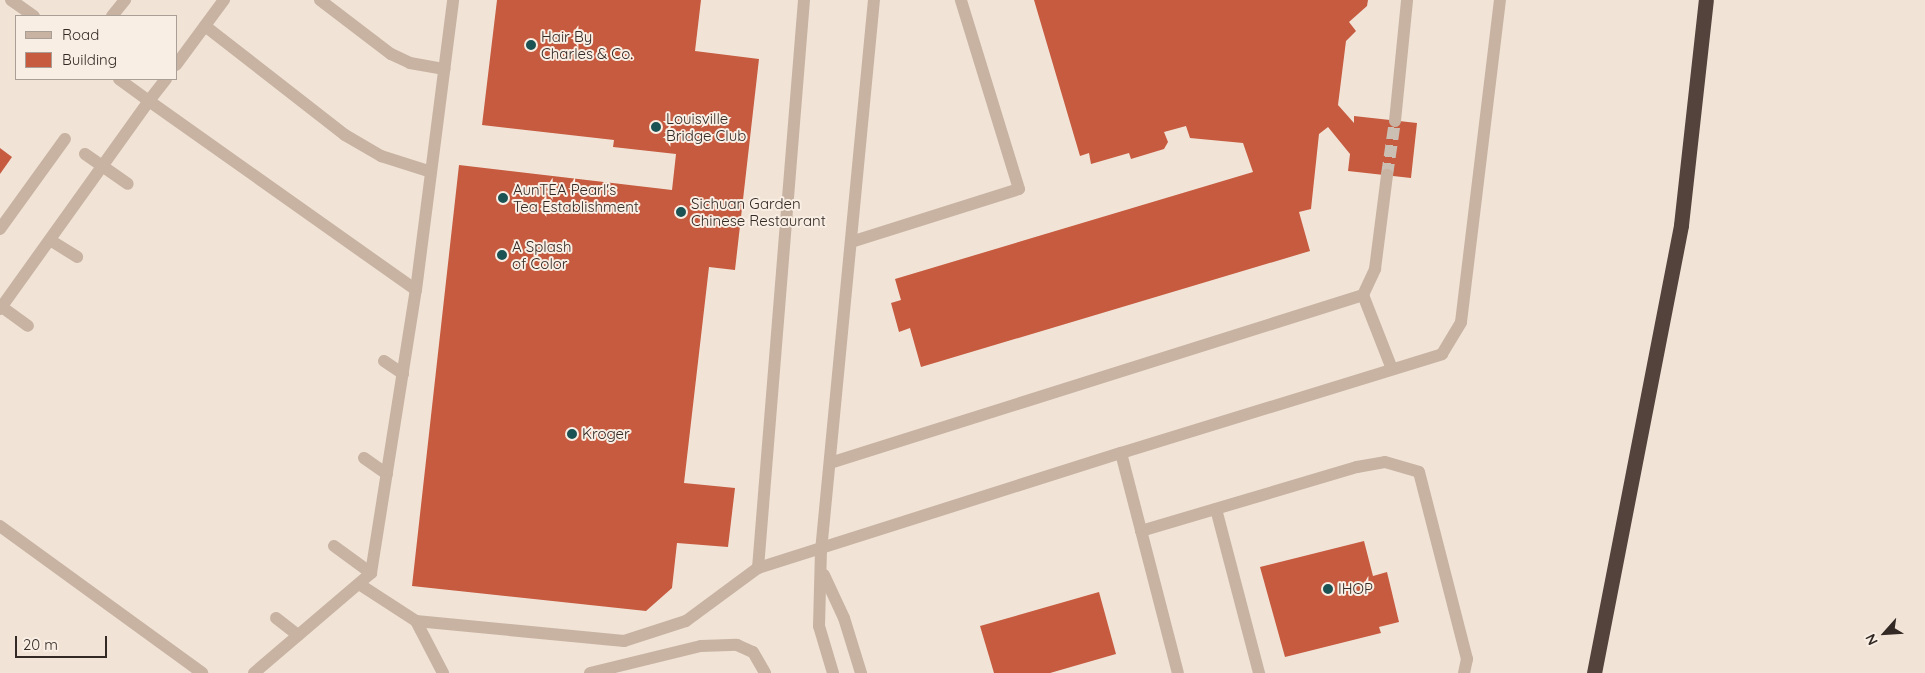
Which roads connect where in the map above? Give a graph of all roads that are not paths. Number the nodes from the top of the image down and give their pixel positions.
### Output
1 (11, 0) edge
2 (125, 0) edge
3 (224, 0) edge
4 (320, 0) edge
5 (453, 0) edge
6 (804, 0) edge
7 (874, 0) edge
8 (962, 0) edge
9 (1407, 0) edge
10 (1500, 0) edge
11 (1706, 0) edge
12 (33, 15) edge
13 (113, 15) edge
14 (205, 26) junction
15 (178, 62) edge
16 (444, 69) junction
17 (121, 80) edge
18 (165, 80) edge
19 (149, 100) junction
20 (1395, 121) tunnel mouth
21 (66, 139) dead end
22 (85, 154) dead end
23 (102, 167) junction
24 (431, 172) junction
25 (1387, 175) tunnel mouth
26 (128, 184) dead end
27 (0, 229) edge
28 (50, 240) junction
29 (851, 242) junction
30 (77, 257) dead end
31 (416, 290) junction
32 (1363, 295) junction
33 (1, 308) edge
34 (28, 326) dead end
35 (384, 361) dead end
36 (1392, 369) junction
37 (403, 374) junction
38 (1121, 453) junction
39 (364, 458) dead end
40 (830, 463) junction
41 (387, 474) junction
42 (1216, 509) junction
43 (0, 526) edge
44 (1141, 531) junction
45 (334, 546) dead end
46 (821, 551) junction
47 (758, 568) junction
48 (371, 573) junction
49 (823, 575) junction
50 (359, 584) junction
51 (276, 618) dead end
52 (416, 621) junction
53 (298, 635) junction
54 (202, 673) edge
55 (254, 673) edge
56 (443, 673) edge
57 (590, 673) edge
58 (765, 673) edge
59 (833, 673) edge
60 (861, 673) edge
61 (1178, 673) edge
62 (1259, 673) edge
63 (1464, 673) edge
64 (1594, 673) edge

1 - 12 lane
2 - 13 lane
3 - 14 lane
4 - 16 lane
5 - 16 lane
6 - 47 lane
7 - 29 lane
8 - 29 lane
9 - 20 lane
10 - 36 lane
11 - 64 highway
14 - 15 lane
14 - 24 lane
16 - 24 lane
17 - 19 lane
18 - 19 lane
19 - 23 lane
19 - 31 lane
21 - 27 lane
22 - 23 lane
23 - 26 lane
23 - 28 lane
24 - 31 lane
25 - 32 lane
28 - 30 lane
28 - 33 lane
29 - 40 lane
31 - 37 lane
32 - 36 lane
32 - 40 lane
33 - 34 lane
35 - 37 lane
36 - 38 lane
37 - 41 lane
38 - 44 lane
38 - 46 lane
39 - 41 lane
40 - 46 lane
41 - 48 lane
42 - 44 lane
42 - 62 lane
42 - 63 lane
43 - 54 lane
44 - 61 lane
45 - 48 lane
46 - 47 lane
46 - 49 lane
47 - 52 lane
48 - 50 lane
49 - 59 lane
49 - 60 lane
50 - 52 lane
50 - 53 lane
51 - 53 lane
52 - 56 lane
53 - 55 lane
57 - 58 lane

